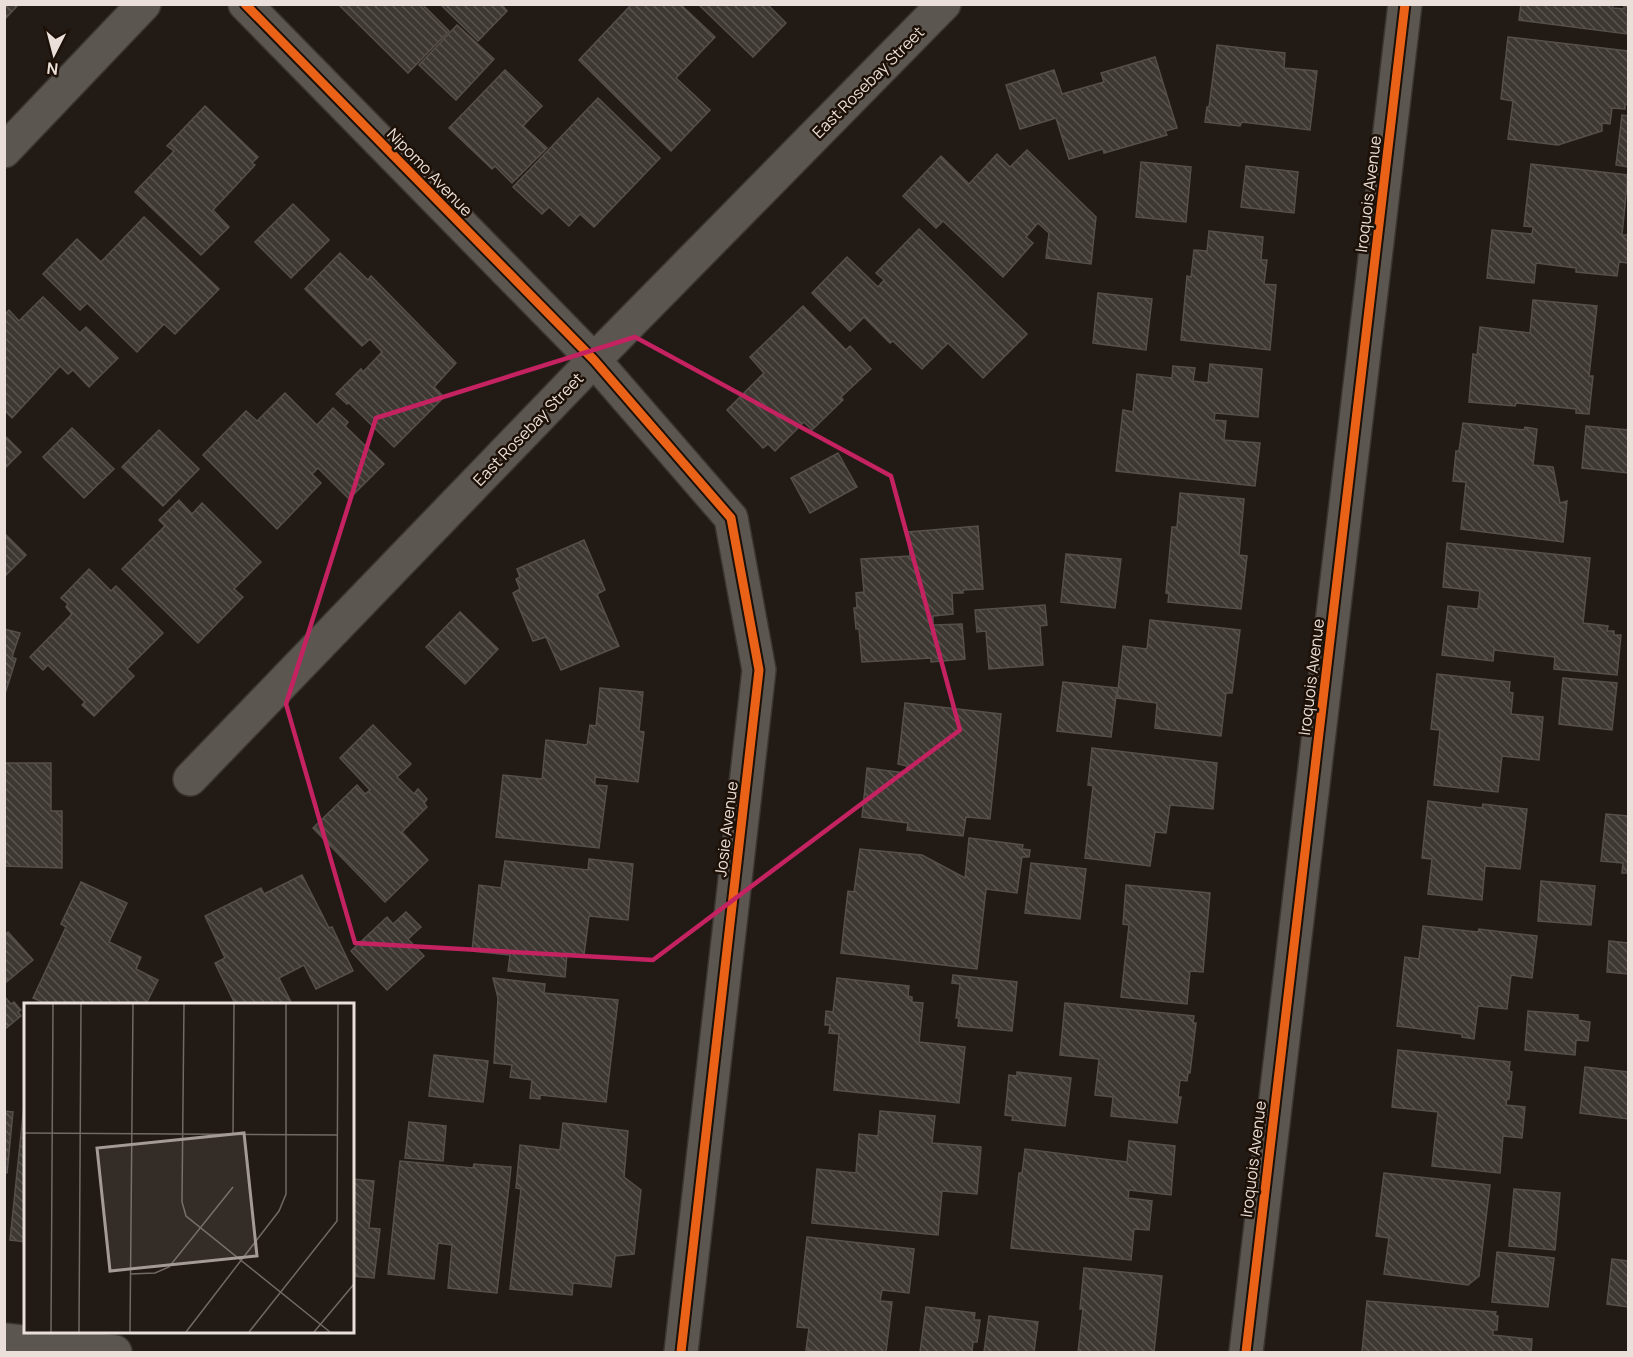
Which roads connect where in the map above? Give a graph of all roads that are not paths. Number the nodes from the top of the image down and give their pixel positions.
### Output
1 (144, 4) edge
2 (245, 4) edge
3 (944, 4) edge
4 (1405, 4) edge
5 (4, 151) edge
6 (594, 360) junction
7 (190, 779) dead end
8 (4, 1340) edge
9 (115, 1353) edge
10 (681, 1353) edge
11 (1246, 1353) edge

1 - 5 street
2 - 6 street, Nipomo Avenue
3 - 6 street, East Rosebay Street
4 - 11 street, Iroquois Avenue
6 - 7 street, East Rosebay Street
6 - 10 street, Josie Avenue
8 - 9 street

